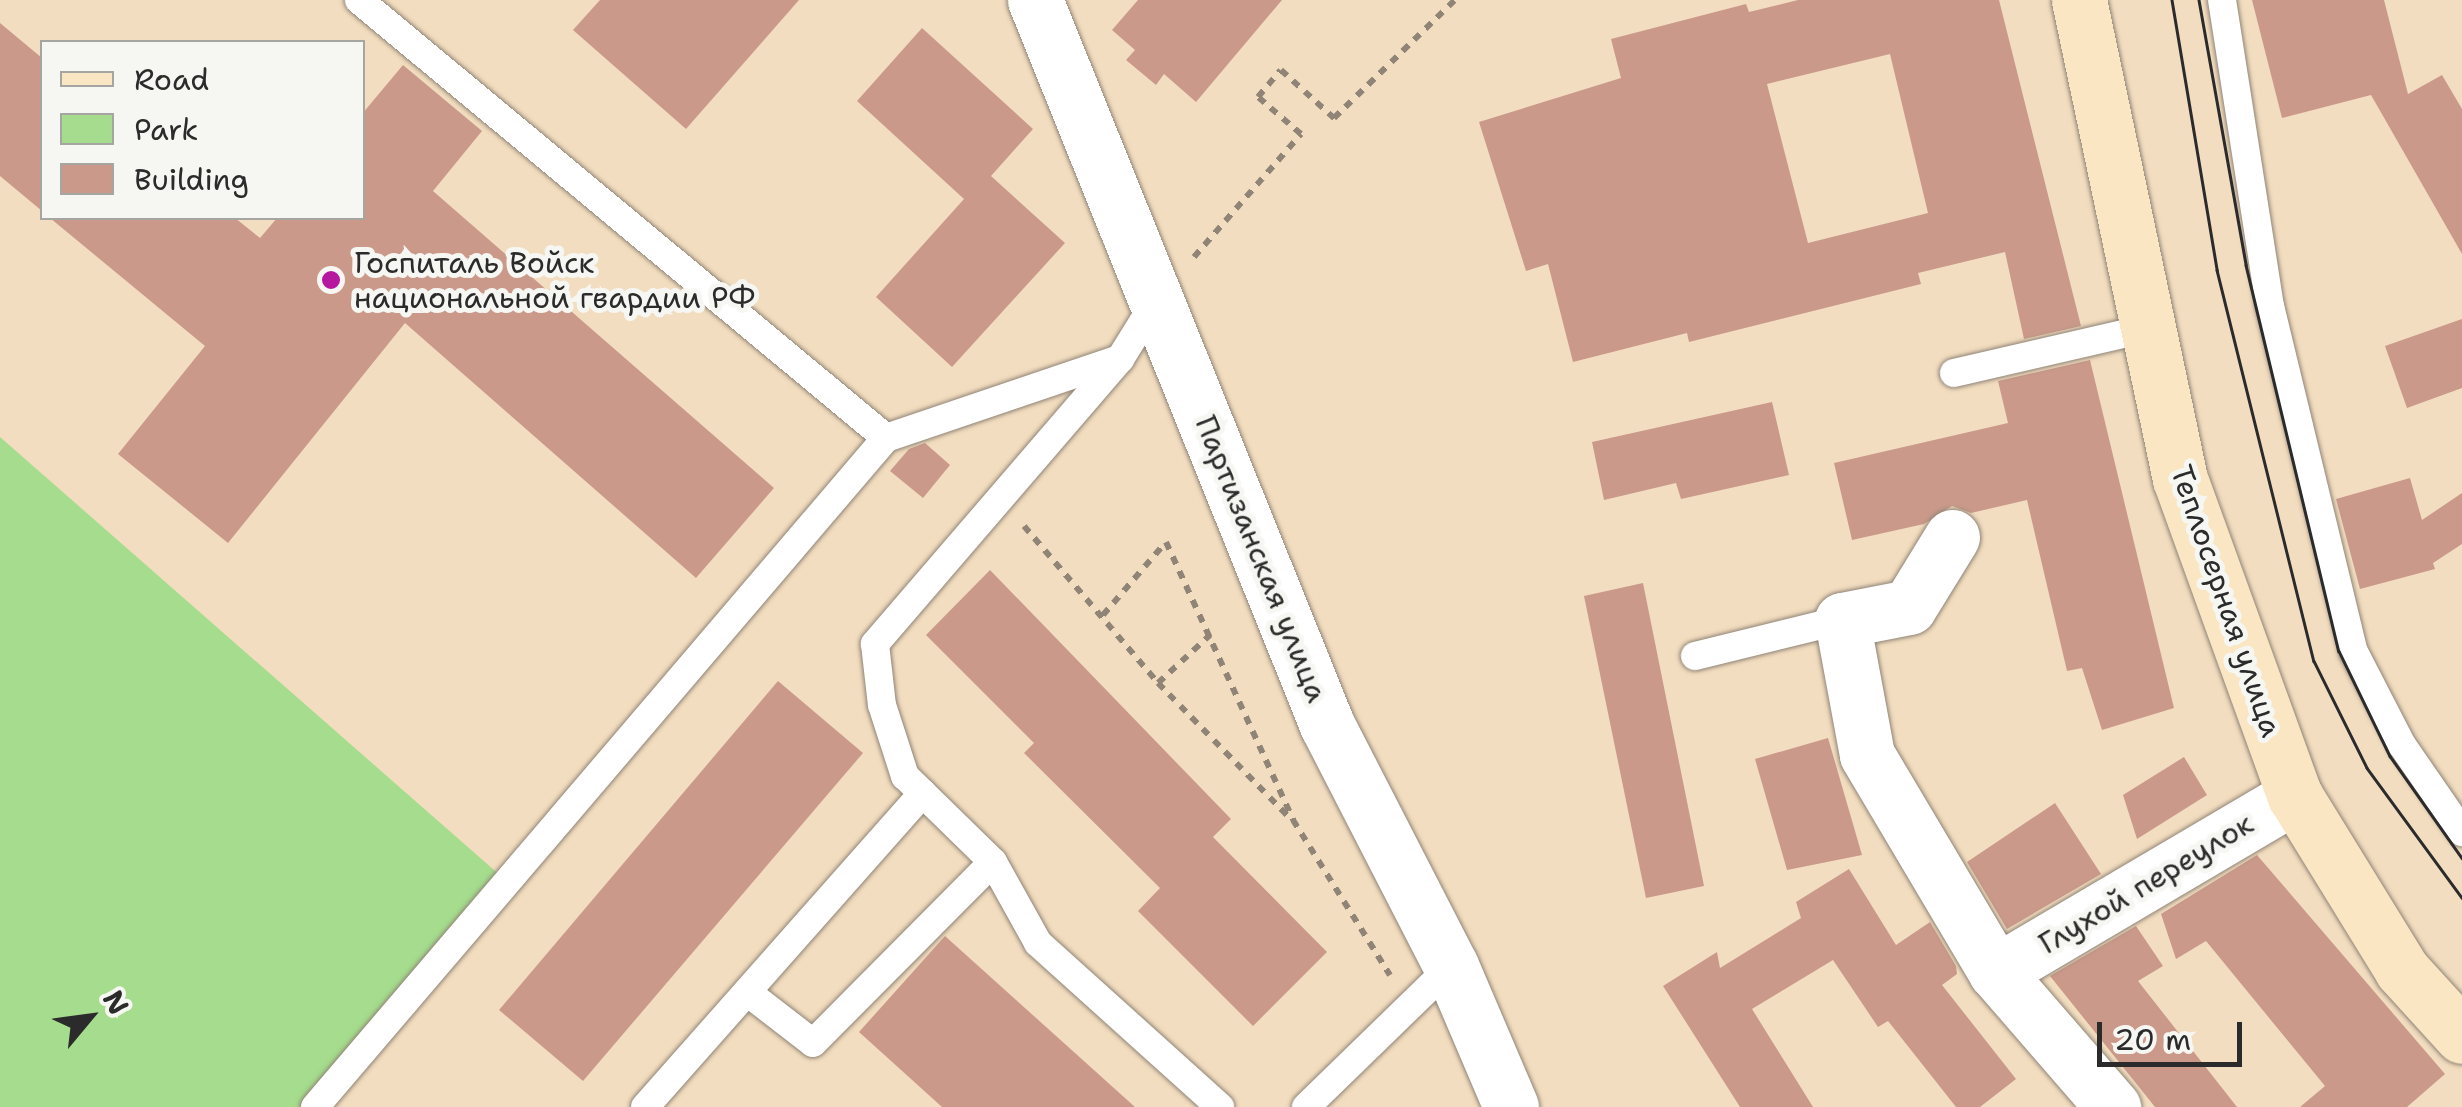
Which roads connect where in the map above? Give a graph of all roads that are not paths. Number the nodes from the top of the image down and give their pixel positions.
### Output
1 (359, 0) edge
2 (1034, 0) edge
3 (2079, 0) edge
4 (2222, 0) edge
5 (1156, 300) junction
6 (2149, 328) junction
7 (1120, 359) junction
8 (1954, 373) dead end
9 (886, 438) junction
10 (1952, 536) dead end
11 (1842, 620) junction
12 (1696, 656) dead end
13 (923, 794) junction
14 (2295, 796) junction
15 (2462, 832) edge
16 (994, 862) junction
17 (1450, 966) junction
18 (1996, 972) junction
19 (747, 992) junction
20 (2462, 1036) edge
21 (315, 1107) edge
22 (645, 1107) edge
23 (1220, 1107) edge
24 (1306, 1107) edge
25 (1511, 1107) edge
26 (2113, 1107) edge

1 - 9 lane
2 - 5 street, Партизанская улица
3 - 6 main road, Теплосерная улица
4 - 15 lane
5 - 7 lane
5 - 17 street, Партизанская улица
6 - 8 lane
6 - 14 main road, Теплосерная улица
7 - 9 lane
7 - 13 lane
9 - 21 lane
10 - 11 street
11 - 12 lane
11 - 18 street
13 - 16 lane
13 - 19 lane
14 - 18 street, Глухой переулок
14 - 20 main road, Теплосерная улица
16 - 19 lane
16 - 23 lane
17 - 24 lane
17 - 25 street, Партизанская улица
18 - 26 street
19 - 22 lane

